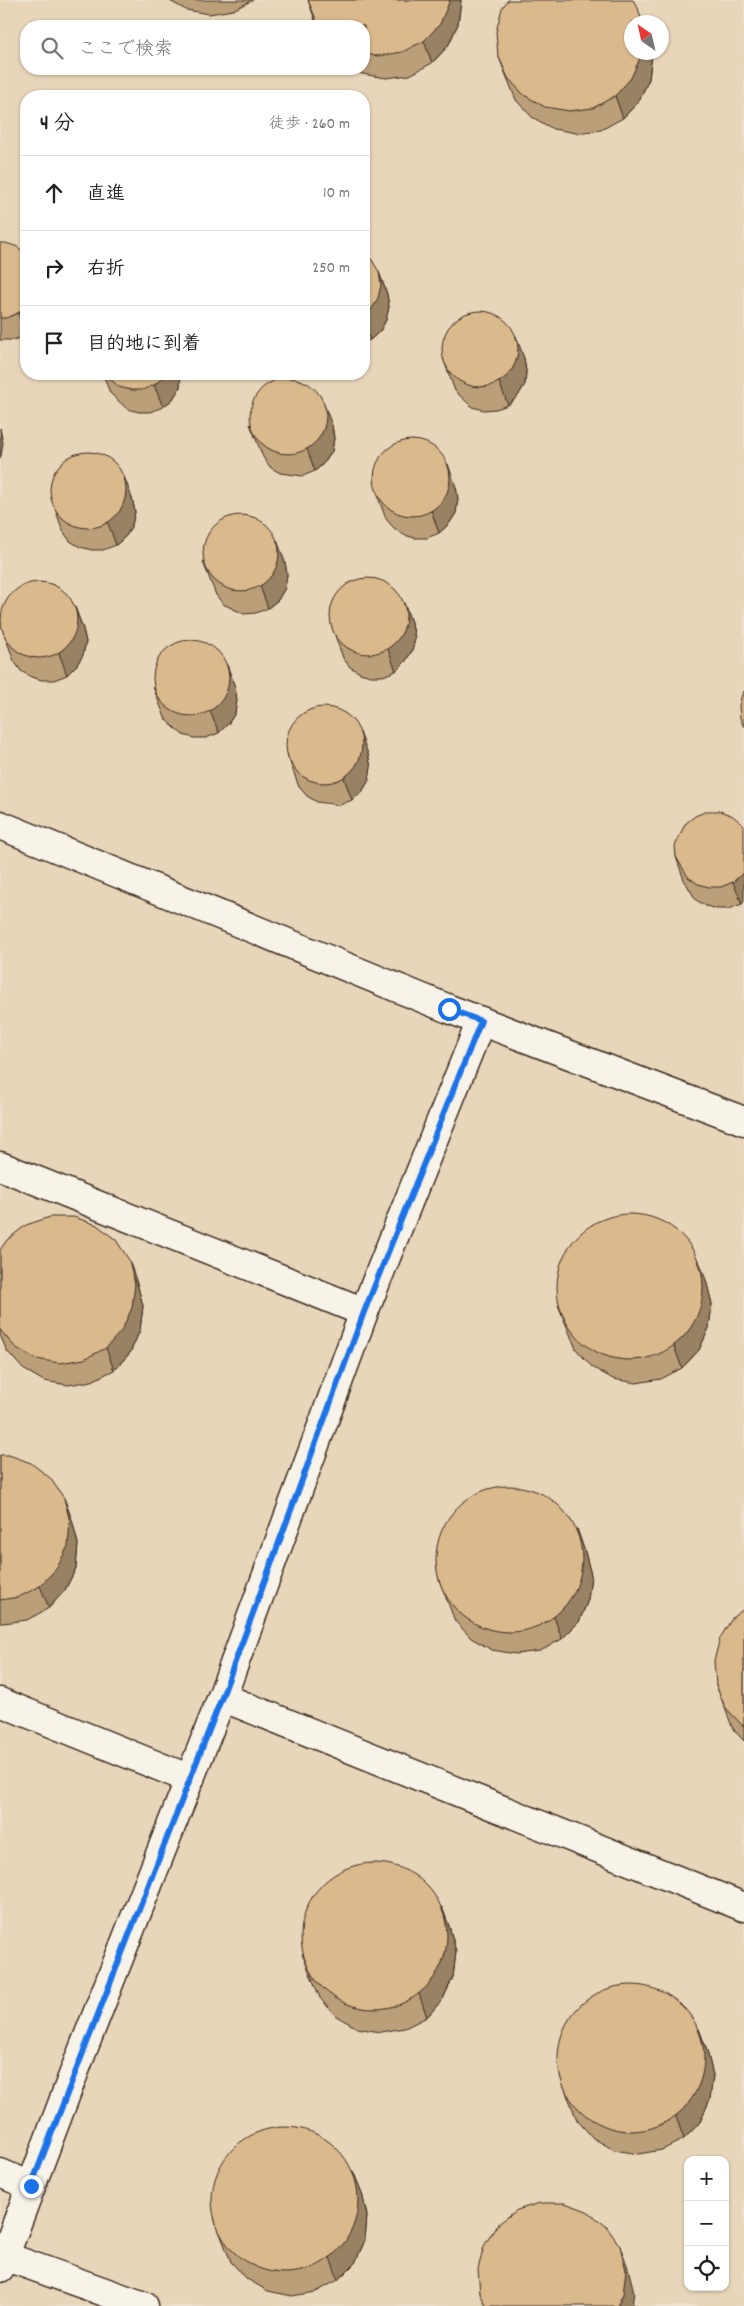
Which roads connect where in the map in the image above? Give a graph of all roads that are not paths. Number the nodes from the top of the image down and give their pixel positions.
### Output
1 (0, 825) edge
2 (481, 1021) junction
3 (744, 1121) edge
4 (0, 1166) edge
5 (364, 1312) junction
6 (222, 1697) junction
7 (0, 1702) edge
8 (190, 1779) junction
9 (744, 1907) edge
10 (0, 2173) edge
11 (31, 2186) junction
12 (2, 2262) edge
13 (144, 2306) edge

1 - 2 lane
2 - 3 lane
2 - 5 lane
4 - 5 lane
5 - 6 lane
6 - 8 lane
6 - 9 lane
7 - 8 lane
8 - 11 lane
10 - 11 lane
11 - 12 lane
12 - 13 lane

